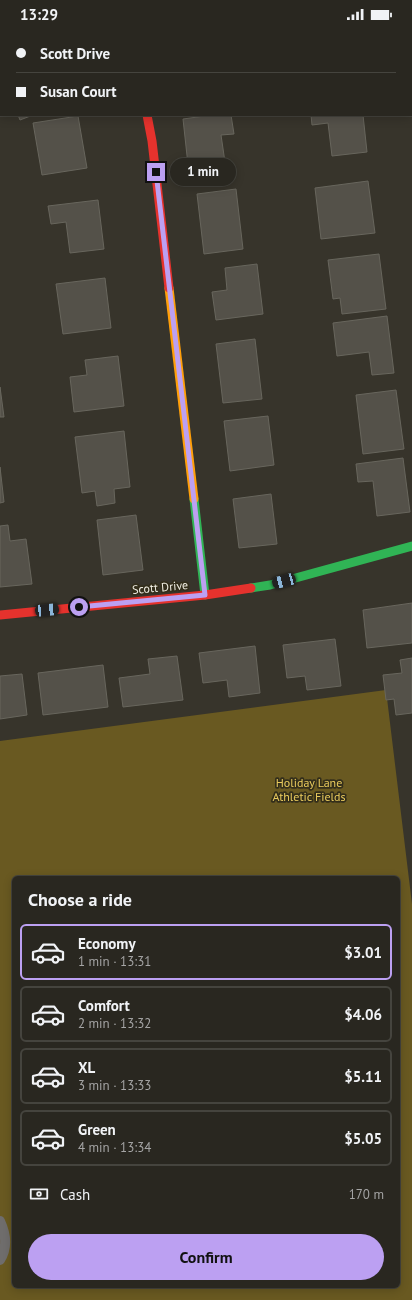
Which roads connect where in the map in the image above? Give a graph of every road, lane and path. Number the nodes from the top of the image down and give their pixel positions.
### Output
1 (147, 116) edge
2 (412, 546) edge
3 (205, 595) junction
4 (0, 615) edge
5 (0, 1221) edge
6 (0, 1260) edge

1 - 3 street
2 - 3 street, Scott Drive
3 - 4 street, Scott Drive
5 - 6 lane

